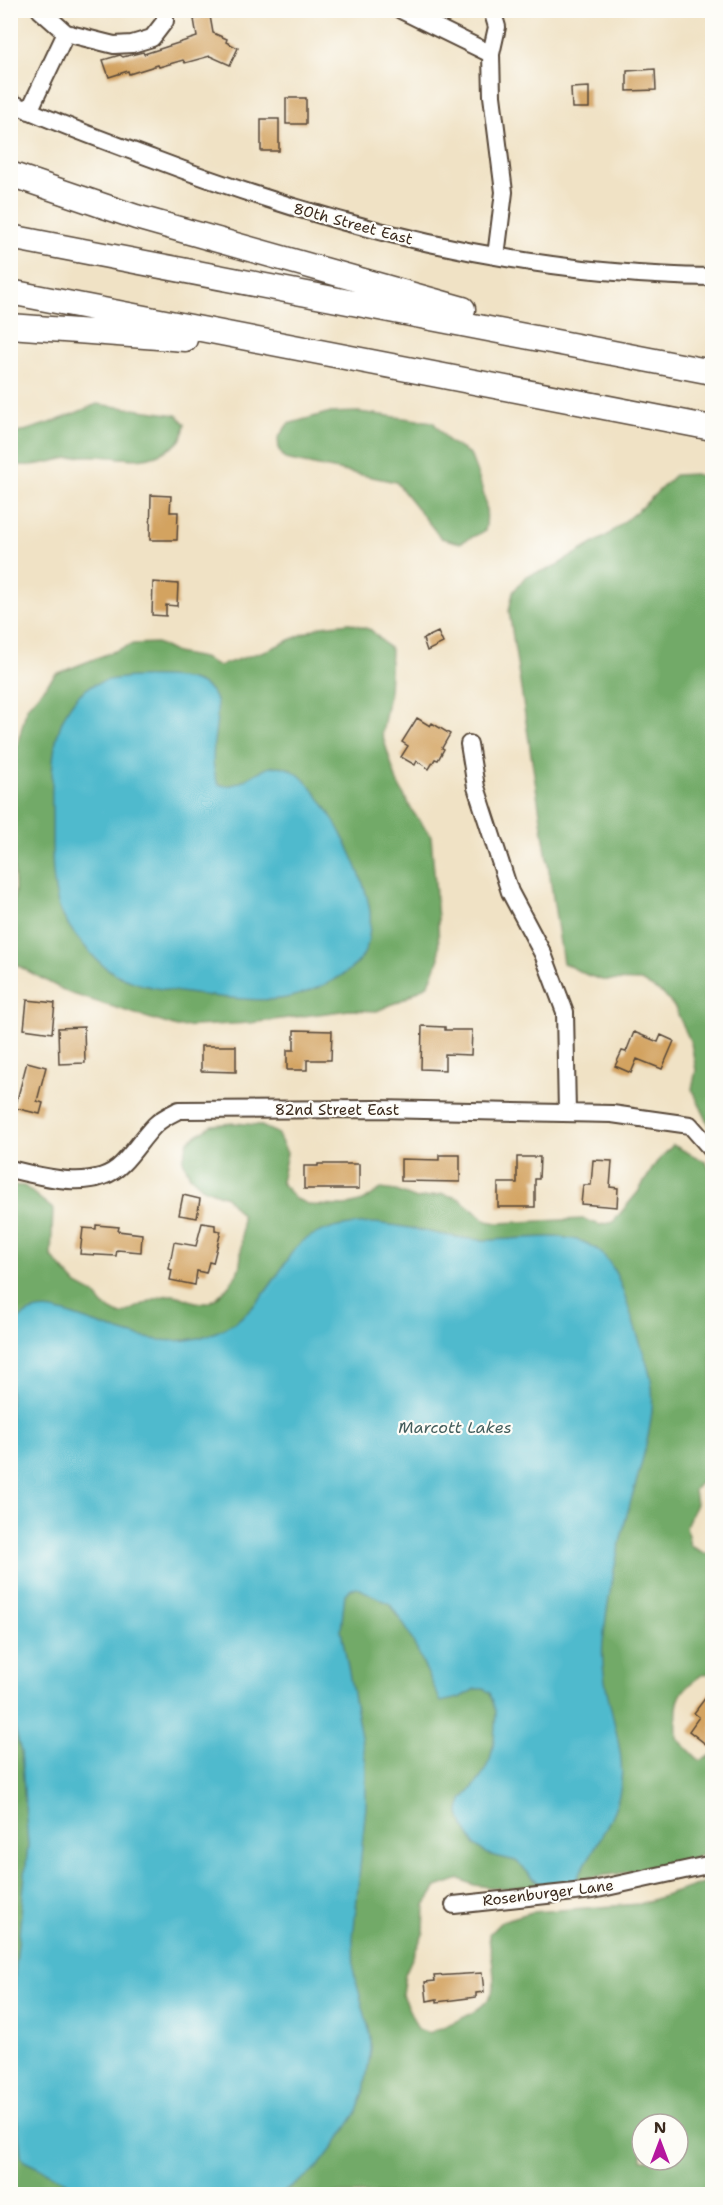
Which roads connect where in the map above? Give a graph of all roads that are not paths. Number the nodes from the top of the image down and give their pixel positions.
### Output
1 (40, 10) edge
2 (165, 10) edge
3 (401, 10) edge
4 (492, 10) edge
5 (66, 33) junction
6 (491, 54) junction
7 (10, 102) edge
8 (29, 111) junction
9 (10, 174) edge
10 (10, 237) edge
11 (496, 256) junction
12 (712, 277) edge
13 (10, 292) edge
14 (10, 326) edge
15 (648, 358) junction
16 (712, 372) edge
17 (624, 410) junction
18 (712, 428) edge
19 (469, 744) dead end
20 (567, 1113) junction
21 (712, 1150) edge
22 (10, 1169) edge
23 (712, 1864) edge
24 (454, 1905) dead end

1 - 5 street
2 - 5 street
3 - 6 street
4 - 6 street
5 - 8 street
6 - 11 street
7 - 8 street, 80th Street East
8 - 11 street, 80th Street East
9 - 15 highway
10 - 15 highway
11 - 12 street, 80th Street East
13 - 17 highway
14 - 17 highway
15 - 16 highway
17 - 18 highway
19 - 20 street
20 - 21 street, 82nd Street East
20 - 22 street, 82nd Street East
23 - 24 street, Rosenburger Lane

